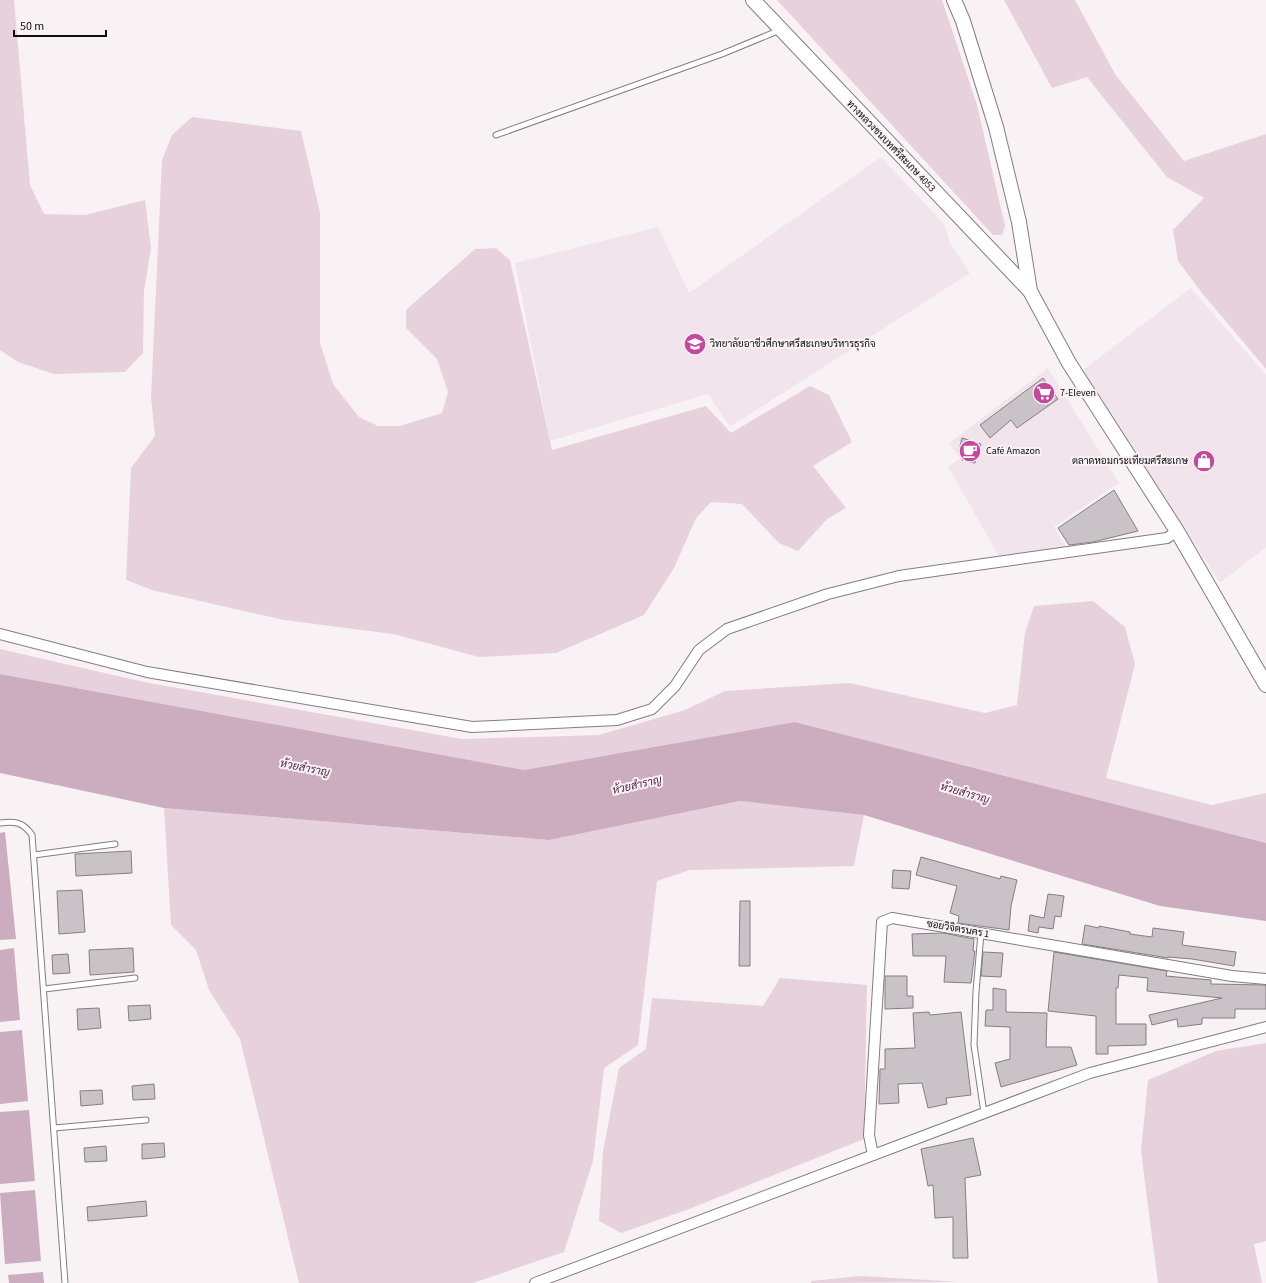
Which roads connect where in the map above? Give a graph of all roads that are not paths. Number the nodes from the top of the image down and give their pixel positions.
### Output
1 (753, 0) edge
2 (954, 0) edge
3 (781, 30) junction
4 (496, 135) dead end
5 (1030, 291) junction
6 (1177, 531) junction
7 (0, 634) edge
8 (1266, 685) edge
9 (0, 823) edge
10 (115, 844) dead end
11 (34, 855) junction
12 (981, 933) junction
13 (134, 978) dead end
14 (1266, 979) edge
15 (44, 989) junction
16 (1266, 1027) edge
17 (984, 1112) junction
18 (146, 1120) dead end
19 (54, 1128) junction
20 (873, 1155) junction
21 (65, 1283) edge
22 (535, 1283) edge

1 - 3 street, ทางหลวงชนบทศรีสะเกษ 4053
2 - 5 street
3 - 4 lane
3 - 5 street, ทางหลวงชนบทศรีสะเกษ 4053
5 - 6 street
6 - 7 street
6 - 8 street
9 - 11 lane
10 - 11 lane
11 - 15 lane
12 - 14 street, ซอยวิจิตรนคร 1
12 - 17 lane
12 - 20 street, ซอยวิจิตรนคร 1
13 - 15 lane
15 - 19 lane
16 - 17 street
17 - 20 street
18 - 19 lane
19 - 21 lane
20 - 22 street

